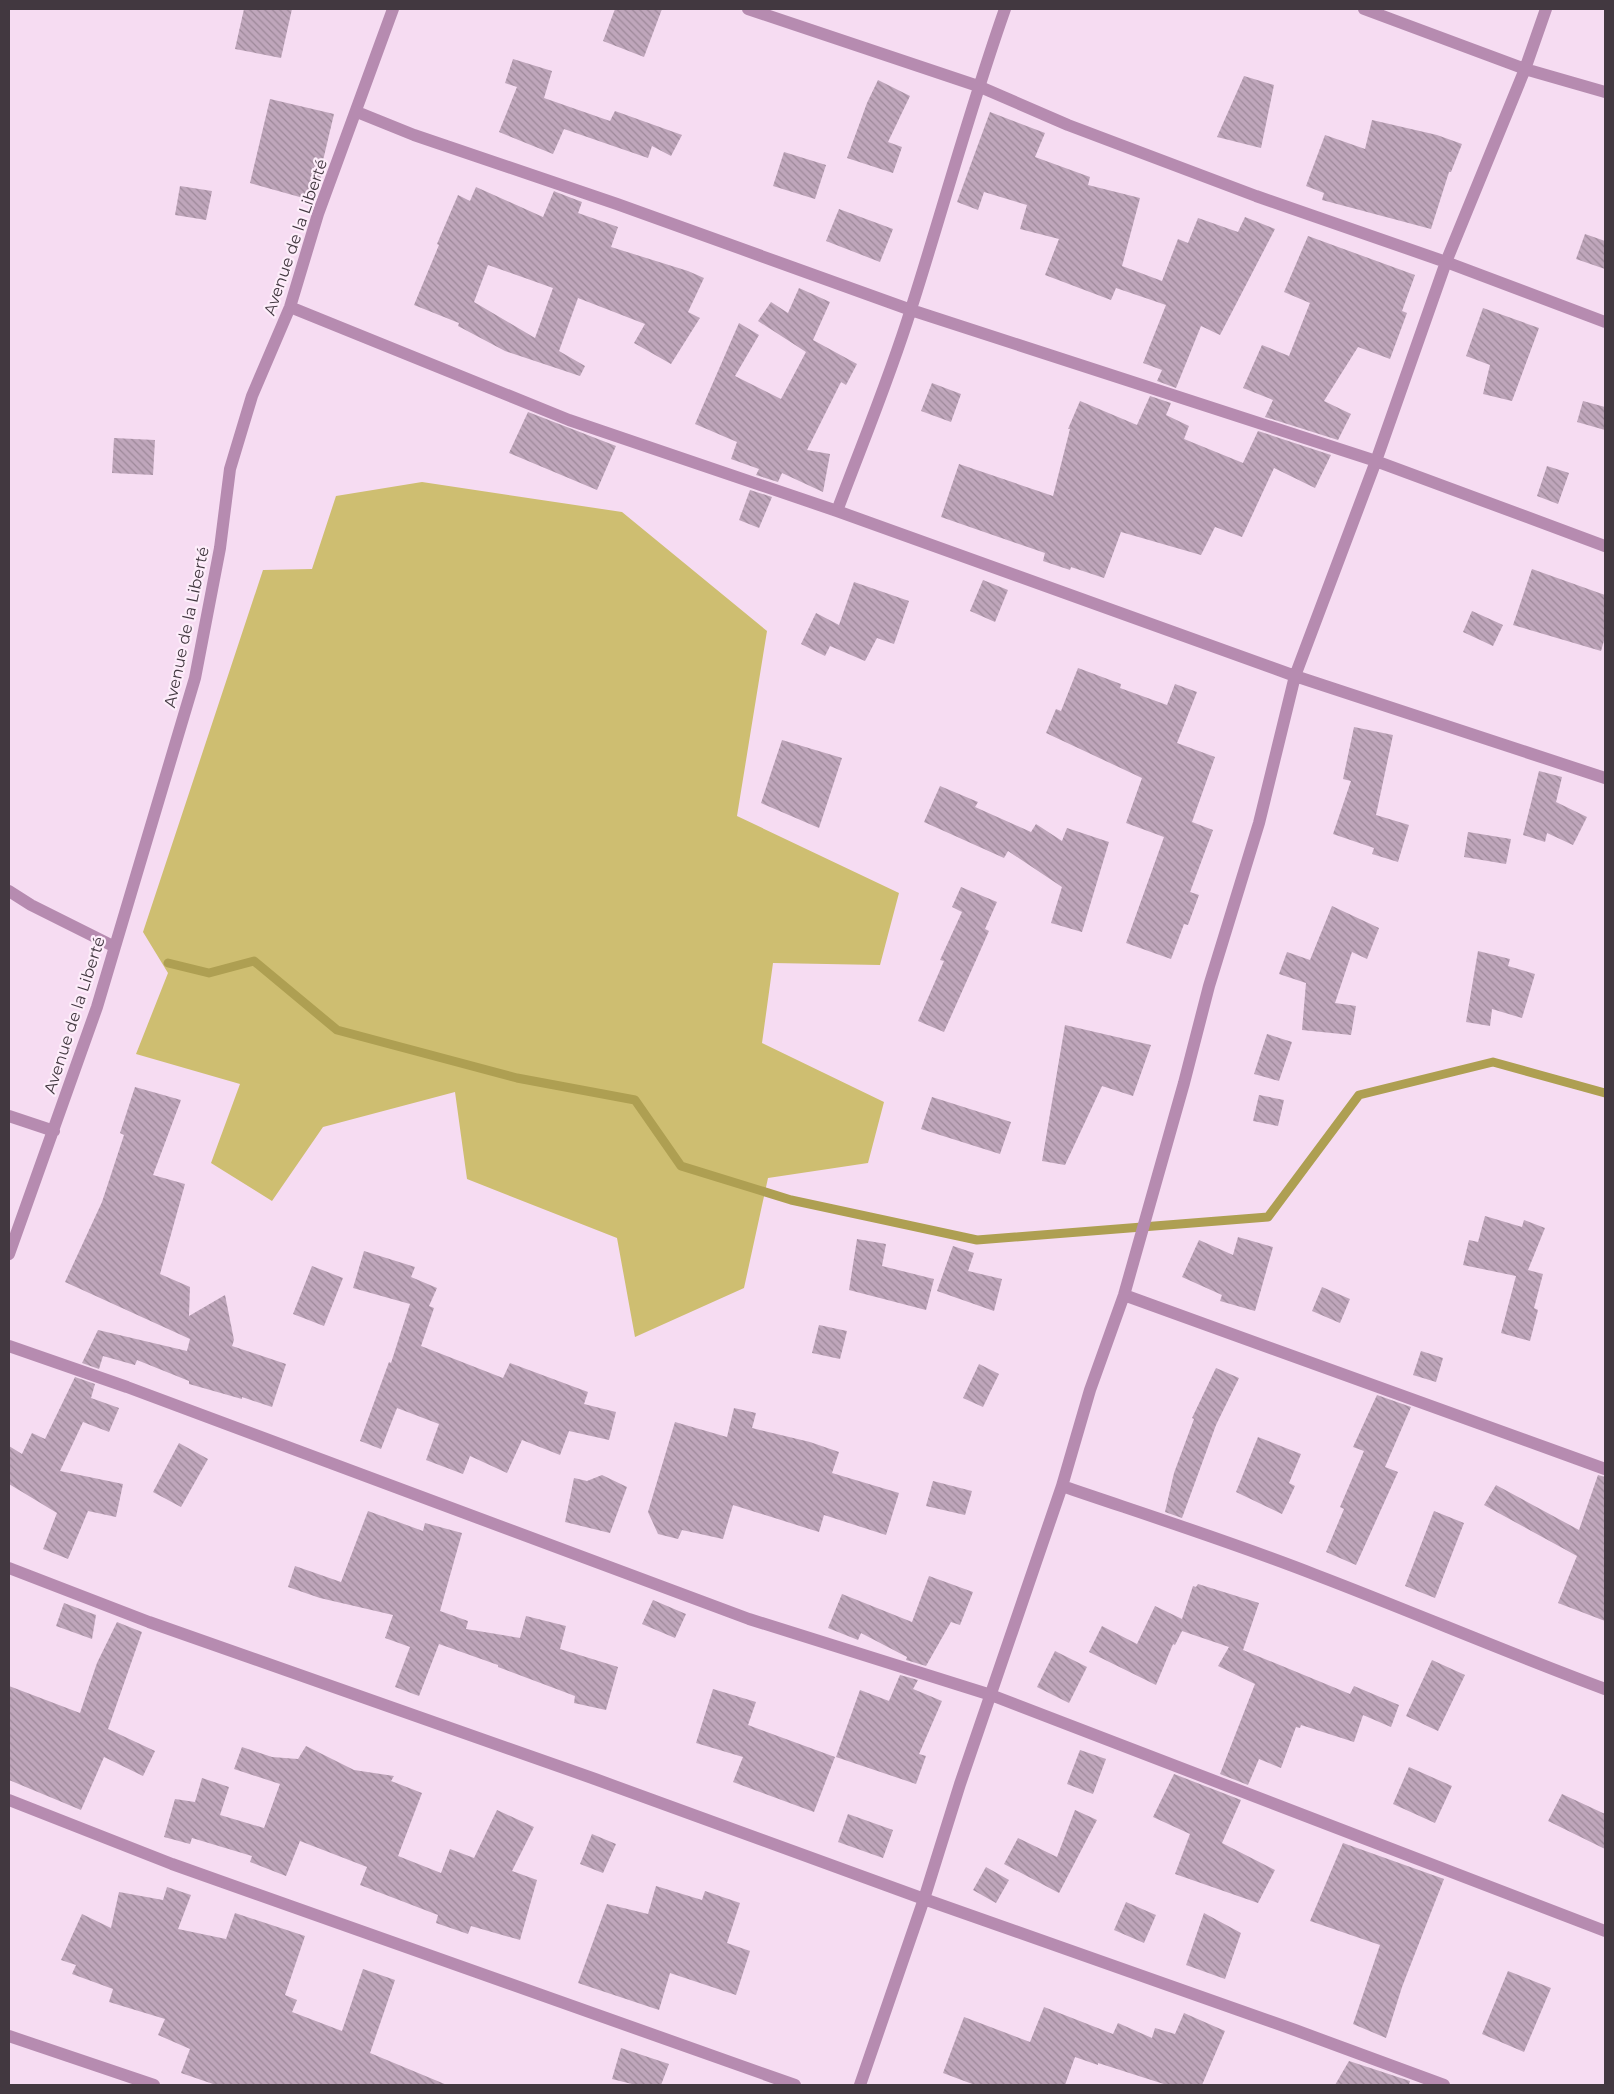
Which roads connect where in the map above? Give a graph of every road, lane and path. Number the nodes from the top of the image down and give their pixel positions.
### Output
1 (393, 9) edge
2 (748, 9) edge
3 (1005, 9) edge
4 (1364, 9) edge
5 (1546, 9) edge
6 (1525, 69) junction
7 (978, 86) junction
8 (1605, 92) edge
9 (357, 112) junction
10 (1446, 262) junction
11 (290, 307) junction
12 (911, 310) junction
13 (1605, 322) edge
14 (1376, 461) junction
15 (837, 511) junction
16 (1605, 546) edge
17 (1295, 676) junction
18 (1605, 778) edge
19 (9, 891) edge
20 (113, 946) junction
21 (9, 1116) edge
22 (54, 1131) junction
23 (9, 1254) edge
24 (1124, 1295) junction
25 (9, 1346) edge
26 (1605, 1469) edge
27 (1062, 1486) junction
28 (9, 1568) edge
29 (1605, 1689) edge
30 (991, 1695) junction
31 (9, 1800) edge
32 (924, 1899) junction
33 (1605, 1931) edge
34 (9, 2036) edge
35 (154, 2085) edge
36 (795, 2085) edge
37 (860, 2085) edge
38 (1444, 2085) edge

1 - 9 street, Avenue de la Liberté
2 - 7 street
3 - 7 street
4 - 6 street
5 - 6 street
6 - 8 street
6 - 10 street
7 - 10 street
7 - 12 street
9 - 11 street, Avenue de la Liberté
9 - 12 street
10 - 13 street
10 - 14 street
11 - 15 street
11 - 20 street, Avenue de la Liberté
12 - 14 street
12 - 15 street
14 - 16 street
14 - 17 street
15 - 17 street
17 - 18 street
17 - 24 street
19 - 20 street
20 - 22 street, Avenue de la Liberté
21 - 22 street
22 - 23 street, Avenue de la Liberté
24 - 26 street
24 - 27 street
25 - 30 street
27 - 29 street
27 - 30 street
28 - 32 street
30 - 32 street
30 - 33 street
31 - 36 street
32 - 37 street
32 - 38 street
34 - 35 street

